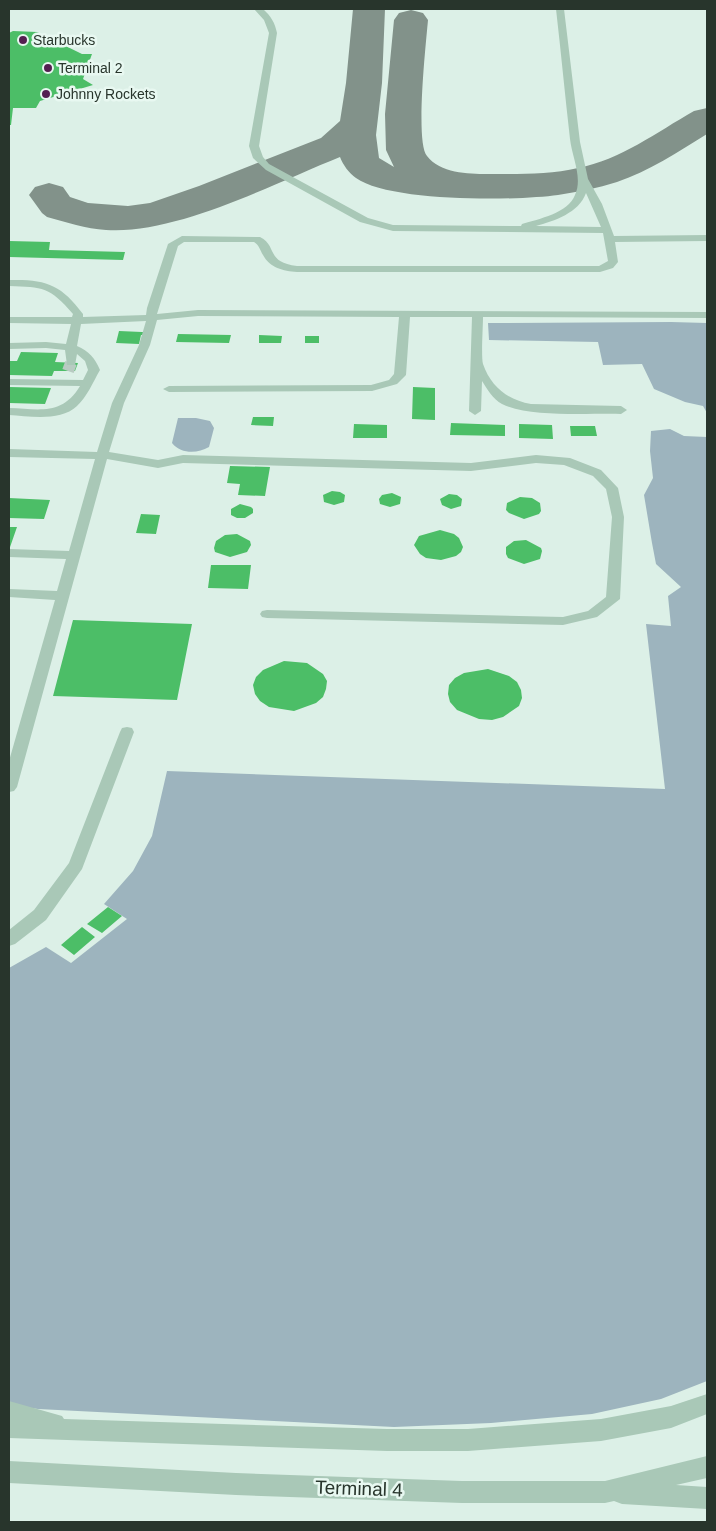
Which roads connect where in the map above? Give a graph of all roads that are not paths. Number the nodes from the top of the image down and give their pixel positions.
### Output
1 (258, 9) edge
2 (560, 9) edge
3 (583, 179) junction
4 (511, 230) junction
5 (608, 235) junction
6 (707, 238) edge
7 (9, 283) edge
8 (405, 314) junction
9 (477, 314) junction
10 (707, 315) edge
11 (153, 318) junction
12 (9, 320) edge
13 (78, 322) junction
14 (9, 346) edge
15 (71, 347) junction
16 (477, 363) junction
17 (68, 372) junction
18 (9, 382) edge
19 (86, 383) junction
20 (169, 390) dead end
21 (620, 410) dead end
22 (474, 411) dead end
23 (9, 412) edge
24 (9, 453) edge
25 (109, 456) junction
26 (9, 553) edge
27 (74, 555) junction
28 (9, 593) edge
29 (62, 596) junction
30 (268, 614) dead end
31 (127, 732) dead end
32 (9, 787) edge
33 (9, 939) edge
34 (707, 1404) edge
35 (9, 1411) edge
36 (9, 1428) edge
37 (80, 1430) junction
38 (707, 1467) edge
39 (9, 1472) edge
40 (605, 1492) junction
41 (707, 1498) edge

1 - 4 street
2 - 3 street
3 - 4 street
3 - 5 street
4 - 5 street
5 - 6 street
5 - 11 street
7 - 13 street
8 - 9 street
8 - 11 street
8 - 20 street
9 - 10 street
9 - 16 street
11 - 13 street
11 - 25 street
12 - 13 street
13 - 15 street
14 - 15 street
15 - 17 street
15 - 19 street
16 - 21 street
16 - 22 street
17 - 18 street
17 - 19 street
19 - 23 street
24 - 25 street
25 - 27 street
25 - 30 street
26 - 27 street
27 - 29 street
28 - 29 street
29 - 32 street
31 - 33 street
34 - 37 street
35 - 37 street
36 - 37 street
38 - 40 street, Terminal 4
39 - 40 street, Terminal 4
40 - 41 street

